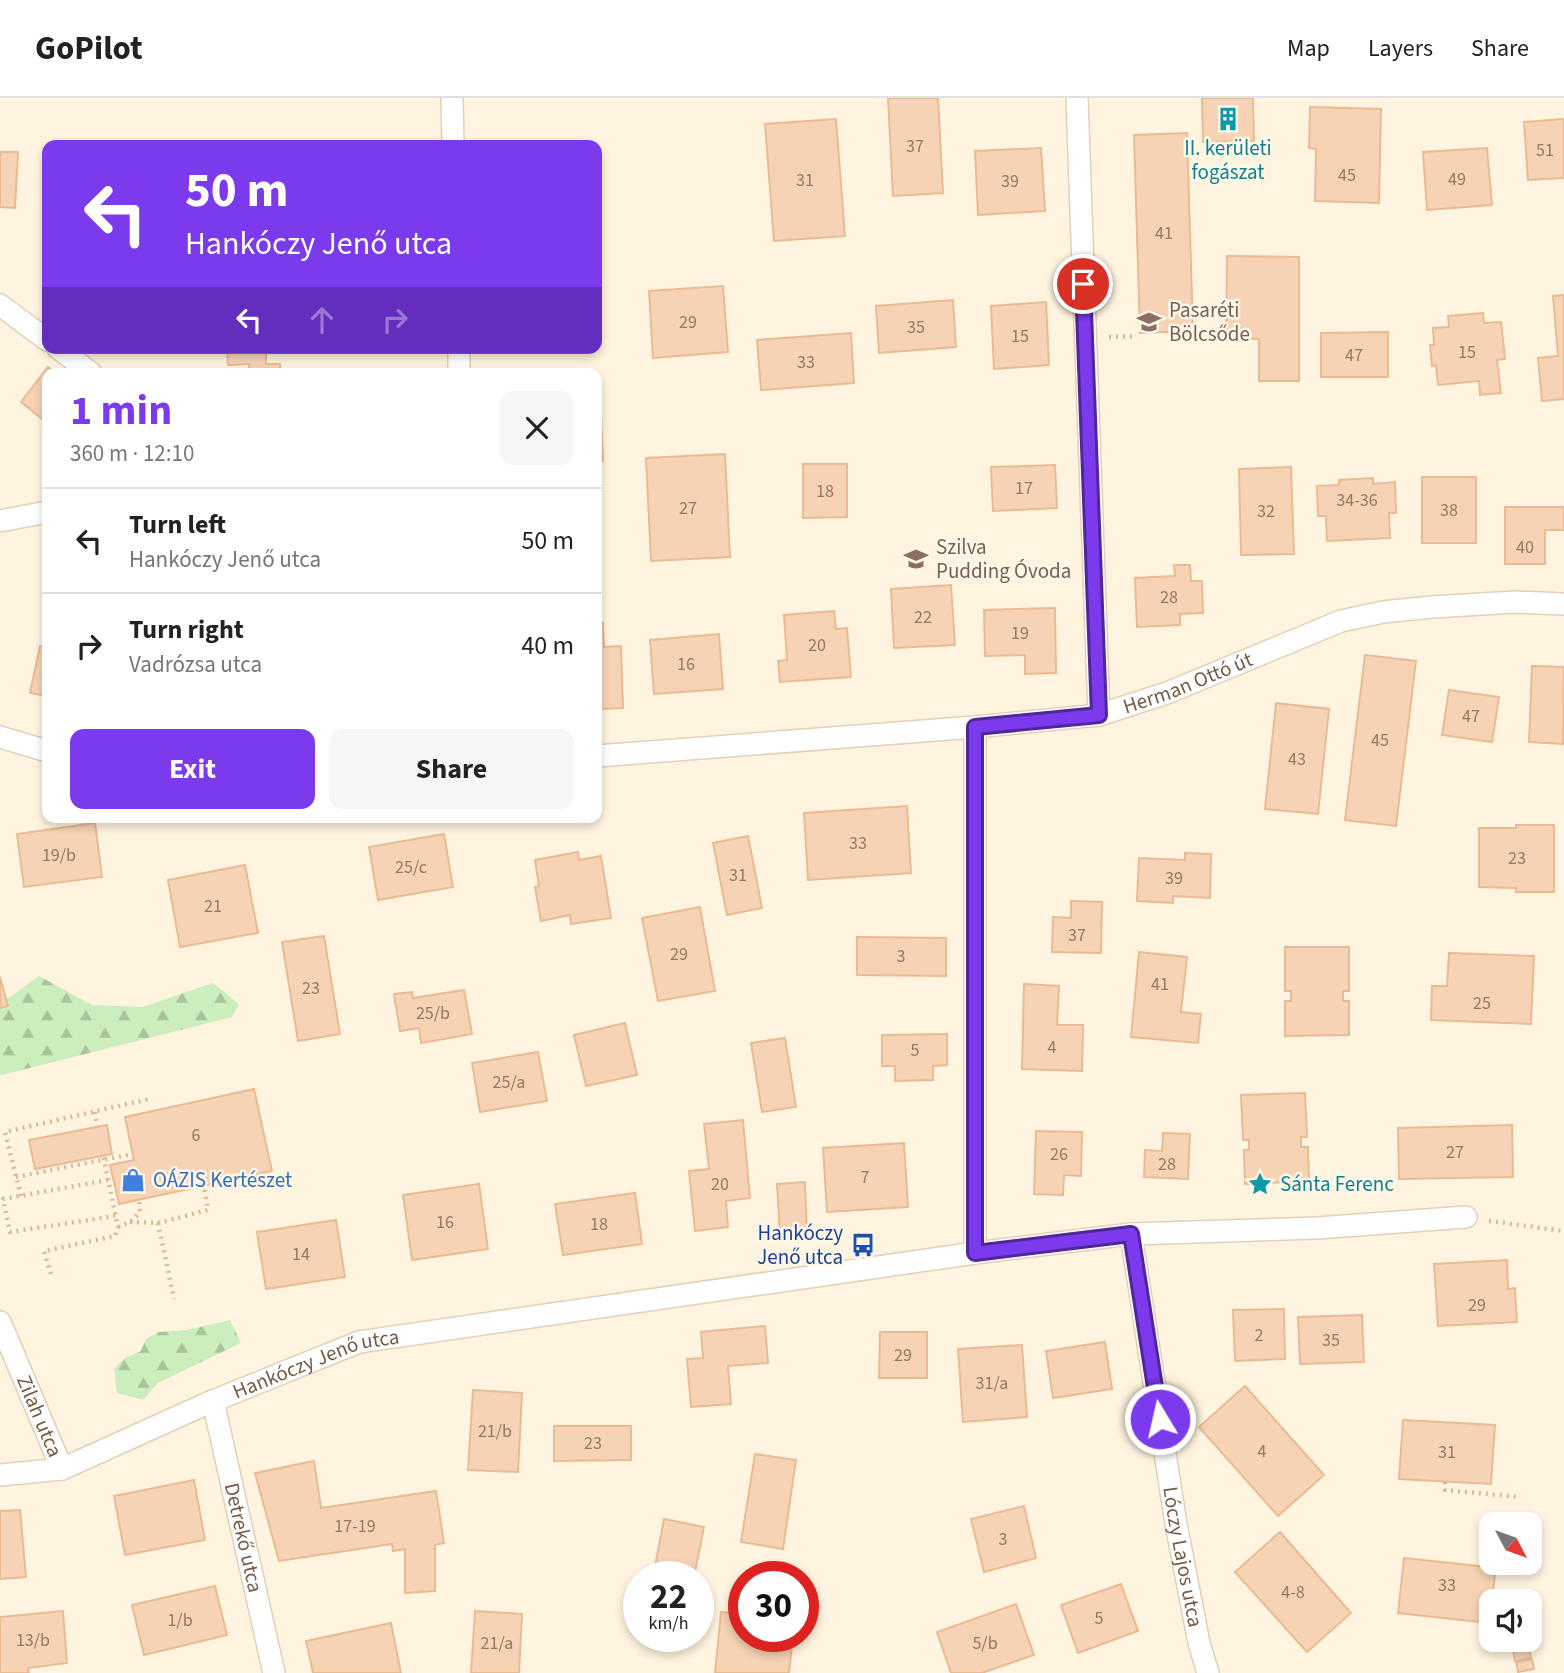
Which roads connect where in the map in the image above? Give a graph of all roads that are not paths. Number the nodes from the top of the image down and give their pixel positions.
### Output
1 (452, 98) edge
2 (1077, 98) edge
3 (453, 140) edge
4 (0, 305) edge
5 (42, 336) edge
6 (66, 354) edge
7 (84, 368) edge
8 (42, 513) edge
9 (0, 521) edge
10 (1564, 604) edge
11 (1099, 715) junction
12 (975, 727) junction
13 (0, 737) edge
14 (42, 750) edge
15 (602, 756) edge
16 (1466, 1217) road end
17 (1131, 1234) junction
18 (975, 1253) junction
19 (0, 1322) edge
20 (213, 1401) junction
21 (62, 1469) junction
22 (0, 1475) edge
23 (274, 1673) edge
24 (1208, 1673) edge

1 - 3 street
2 - 11 street
4 - 5 street
6 - 7 street
8 - 9 street
10 - 11 street, Herman Ottó út
11 - 12 street, Herman Ottó út
12 - 15 street, Herman Ottó út
12 - 18 street
13 - 14 street
16 - 17 street, Hankóczy Jenő utca
17 - 18 street, Hankóczy Jenő utca
17 - 24 street, Lóczy Lajos utca
18 - 20 street, Hankóczy Jenő utca
19 - 21 street, Zilah utca
20 - 21 street, Hankóczy Jenő utca
20 - 23 street, Detrekő utca
21 - 22 street, Hankóczy Jenő utca

